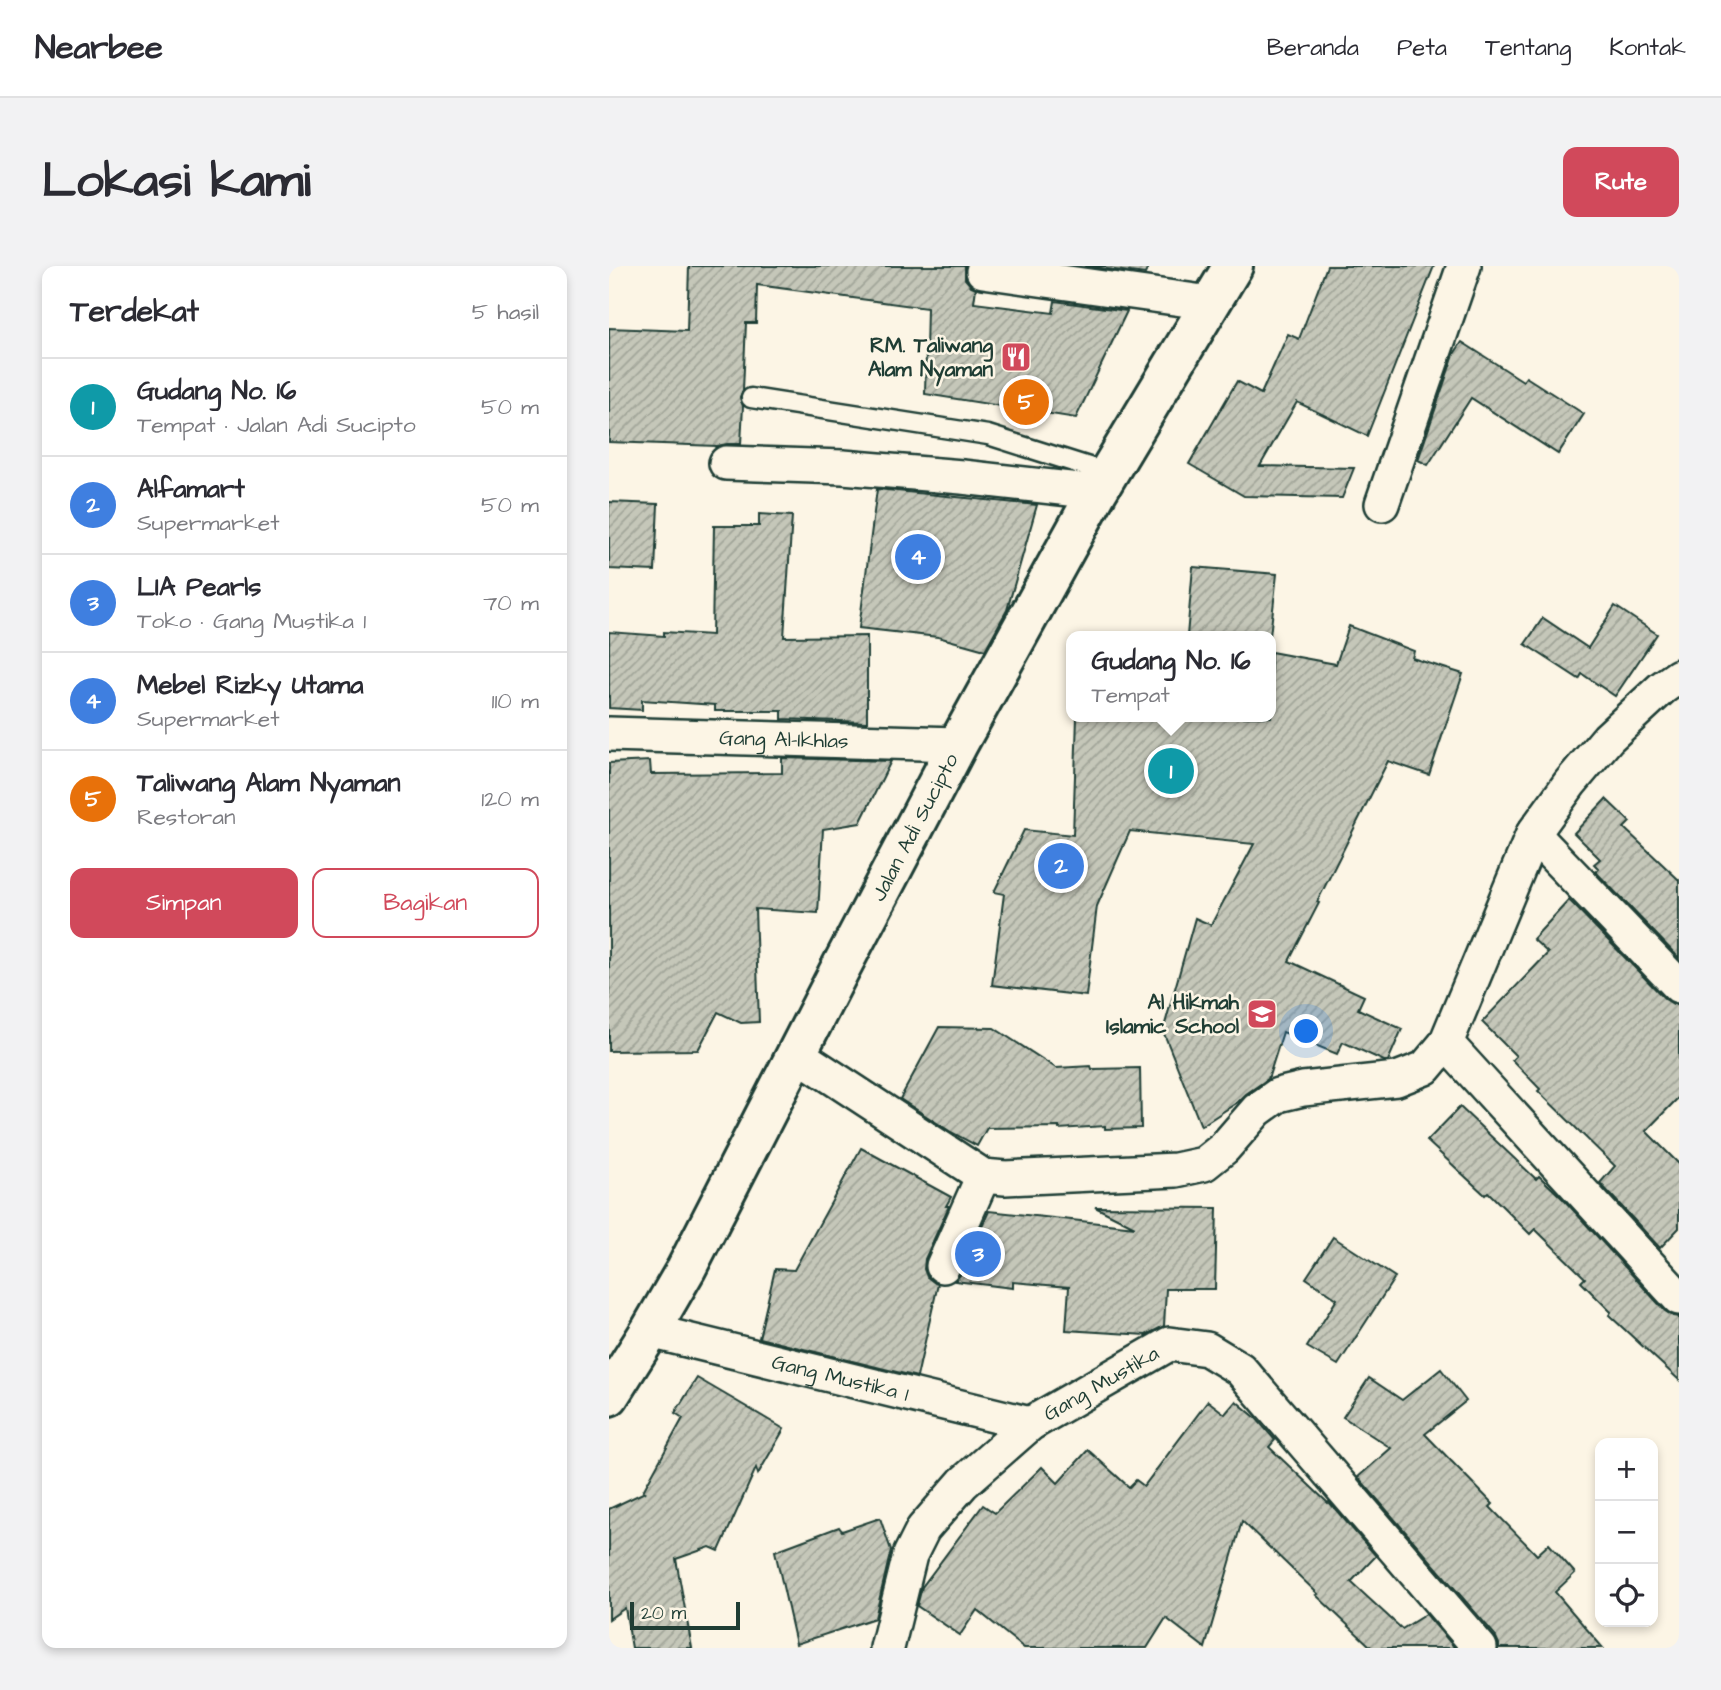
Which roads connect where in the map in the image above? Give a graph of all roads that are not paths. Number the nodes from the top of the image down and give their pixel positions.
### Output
1 (1233, 266) edge
2 (1464, 266) edge
3 (983, 271) dead end
4 (1210, 303) junction
5 (751, 398) dead end
6 (726, 463) dead end
7 (1103, 483) junction
8 (1382, 504) dead end
9 (1673, 690) edge
10 (609, 734) edge
11 (958, 744) junction
12 (1533, 834) junction
13 (1679, 986) edge
14 (1446, 1044) junction
15 (797, 1054) junction
16 (983, 1176) junction
17 (943, 1266) dead end
18 (1679, 1298) edge
19 (650, 1331) junction
20 (609, 1396) edge
21 (1030, 1424) junction
22 (887, 1648) edge
23 (1480, 1648) edge

1 - 4 highway, Jalan Adi Sucipto
2 - 8 street
3 - 4 street
4 - 7 highway, Jalan Adi Sucipto
5 - 7 lane
6 - 7 street
7 - 11 highway, Jalan Adi Sucipto
9 - 12 street
10 - 11 street, Gang Al-Ikhlas
11 - 15 highway, Jalan Adi Sucipto
12 - 13 street
12 - 14 street
14 - 16 street
14 - 18 street
15 - 16 street
15 - 19 highway, Jalan Adi Sucipto
16 - 17 street
19 - 20 highway, Jalan Adi Sucipto
19 - 21 street, Gang Mustika 1
21 - 22 street, Gang Mustika
21 - 23 street, Gang Mustika

